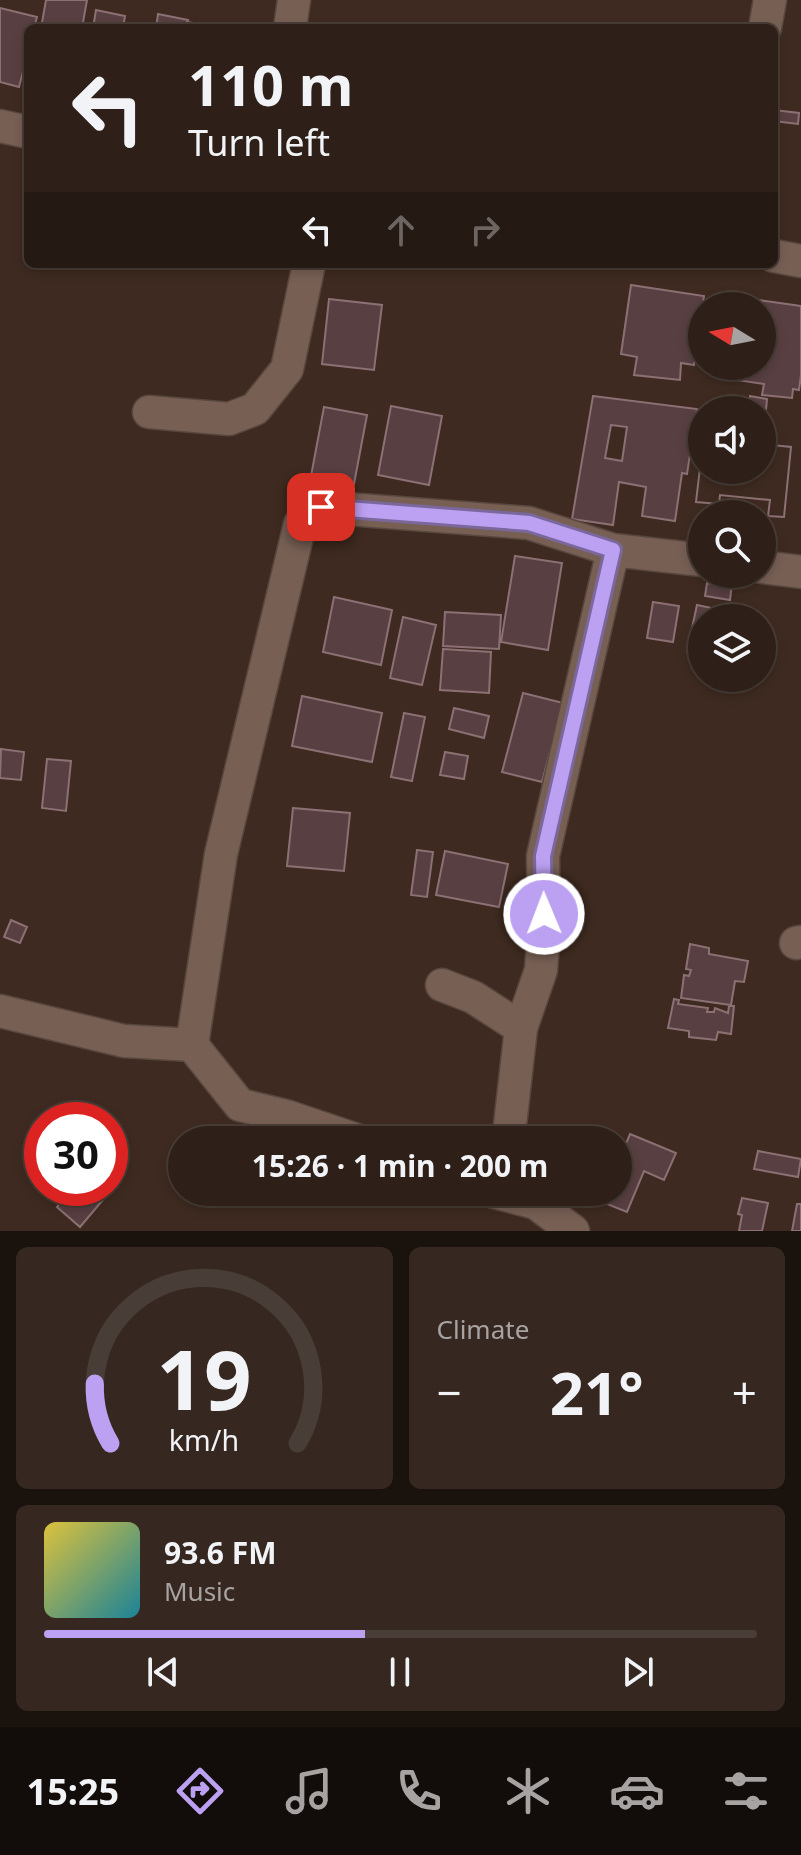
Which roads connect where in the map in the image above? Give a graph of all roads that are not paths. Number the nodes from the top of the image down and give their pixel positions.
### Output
1 (294, 0) edge
2 (770, 0) edge
3 (291, 24) edge
4 (766, 24) edge
5 (0, 126) edge
6 (24, 131) edge
7 (778, 257) edge
8 (801, 261) edge
9 (308, 268) edge
10 (149, 412) dead end
11 (613, 550) junction
12 (688, 558) edge
13 (776, 569) edge
14 (801, 572) edge
15 (442, 985) dead end
16 (0, 1011) edge
17 (521, 1028) junction
18 (192, 1045) junction
19 (316, 1126) edge
20 (510, 1126) edge
21 (546, 1206) edge
22 (573, 1231) edge

1 - 3 street
2 - 4 street
5 - 6 street
7 - 8 street
9 - 10 street
11 - 12 street
11 - 17 street
11 - 18 street
13 - 14 street
15 - 17 street
16 - 18 street
17 - 20 street
18 - 19 street
21 - 22 street

